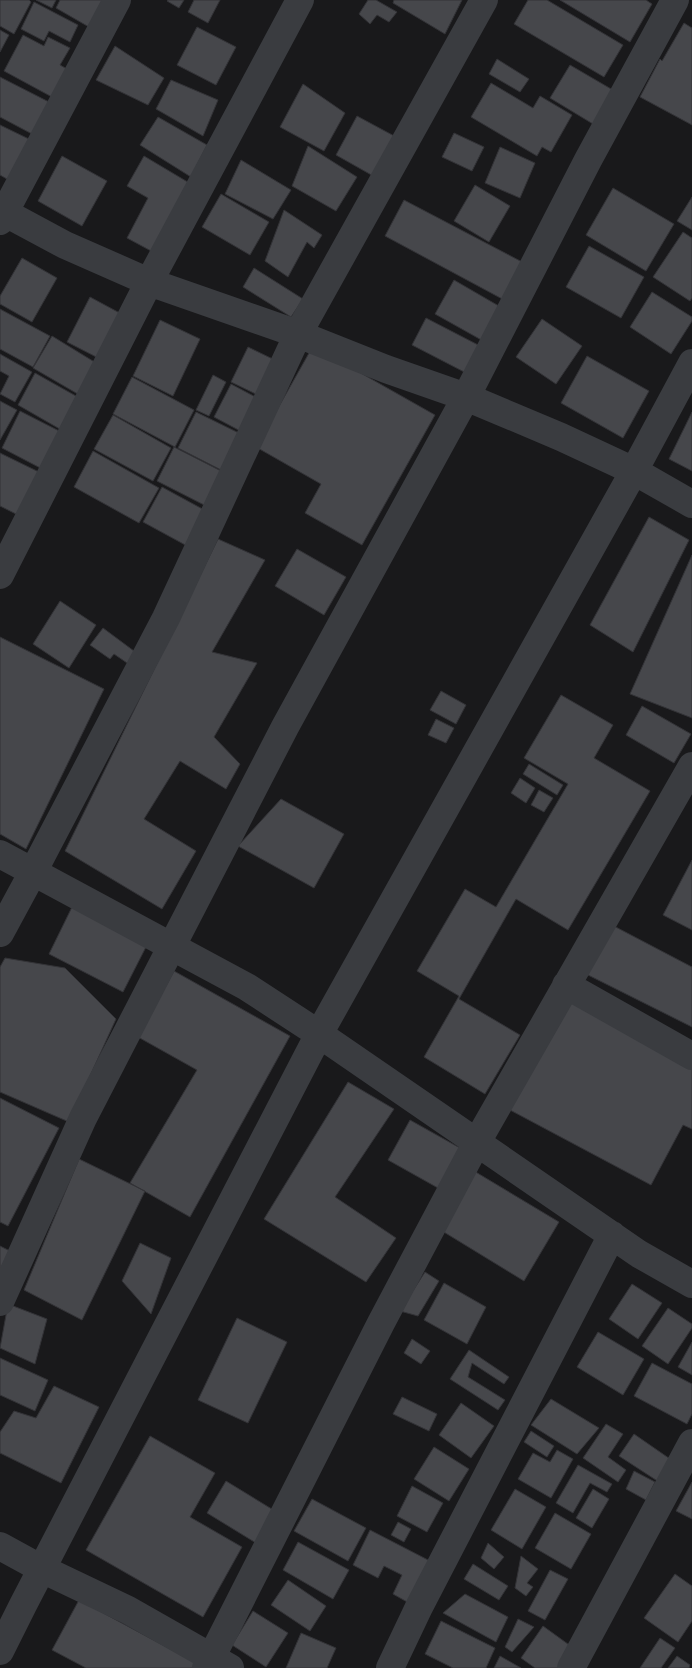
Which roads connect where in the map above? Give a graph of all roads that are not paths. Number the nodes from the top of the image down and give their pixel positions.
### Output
1 (117, 0) edge
2 (300, 0) edge
3 (484, 0) edge
4 (675, 0) edge
5 (1, 214) edge
6 (149, 282) junction
7 (298, 334) junction
8 (692, 363) edge
9 (466, 397) junction
10 (634, 471) junction
11 (692, 504) edge
12 (0, 575) edge
13 (692, 766) edge
14 (0, 854) edge
15 (33, 872) junction
16 (0, 932) edge
17 (172, 947) junction
18 (566, 985) junction
19 (319, 1034) junction
20 (692, 1056) edge
21 (477, 1142) junction
22 (612, 1235) junction
23 (692, 1284) edge
24 (0, 1302) edge
25 (692, 1443) edge
26 (0, 1546) edge
27 (42, 1569) junction
28 (0, 1651) edge
29 (216, 1664) edge
30 (390, 1668) edge
31 (571, 1668) edge

1 - 5 street
2 - 6 street
3 - 7 street
4 - 9 street
5 - 6 street
6 - 7 street
6 - 12 street
7 - 9 street
7 - 15 street
8 - 10 street
9 - 10 street
9 - 17 street
10 - 11 street
10 - 19 street
13 - 18 street
14 - 15 street
15 - 16 street
15 - 17 street
17 - 19 street
17 - 24 street
18 - 20 street
18 - 21 street
19 - 21 street
19 - 27 street
21 - 22 street
21 - 29 street
22 - 23 street
22 - 30 street
25 - 31 street
26 - 27 street
27 - 28 street
27 - 29 street

